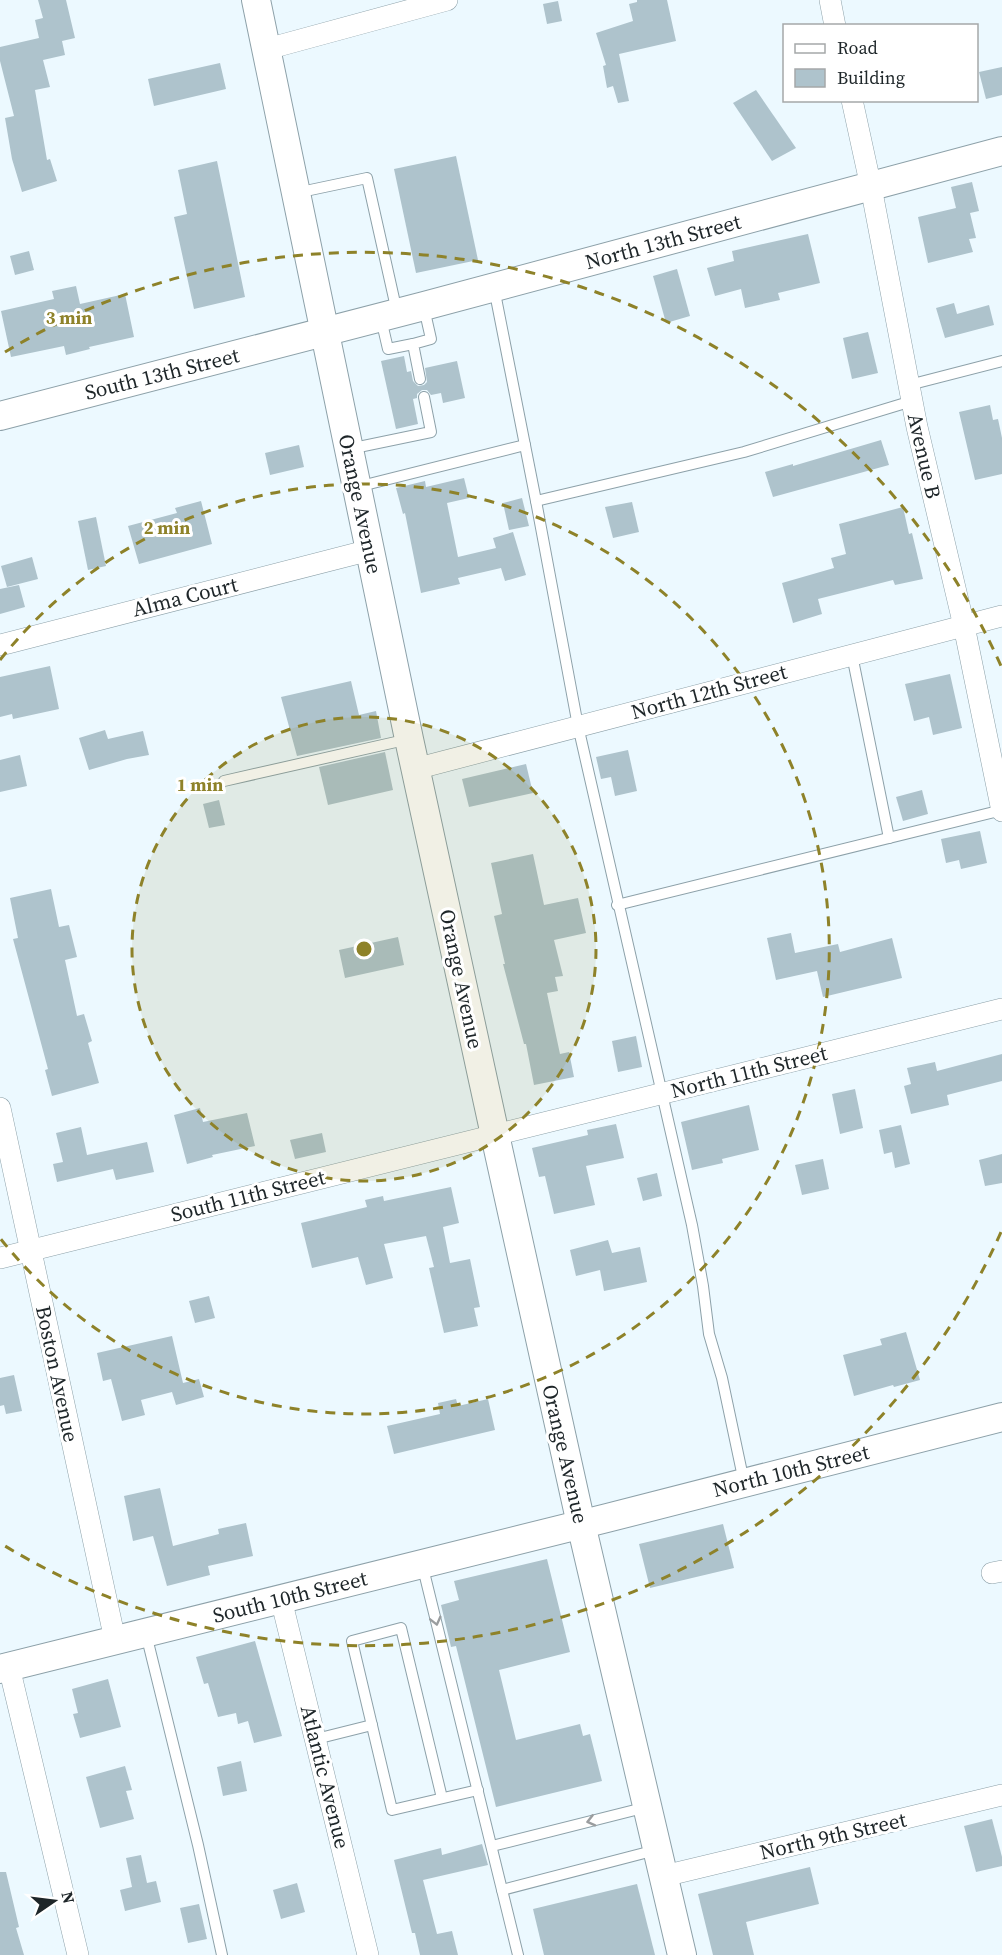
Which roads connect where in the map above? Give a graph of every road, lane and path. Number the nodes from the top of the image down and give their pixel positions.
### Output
1 (256, 0) edge
2 (447, 0) edge
3 (830, 0) edge
4 (835, 24) edge
5 (267, 49) junction
6 (852, 102) edge
7 (1002, 151) edge
8 (872, 187) junction
9 (296, 193) junction
10 (494, 288) junction
11 (401, 312) junction
12 (324, 332) junction
13 (413, 344) junction
14 (1002, 361) edge
15 (420, 379) dead end
16 (911, 393) junction
17 (424, 397) dead end
18 (0, 416) edge
19 (525, 445) junction
20 (349, 449) junction
21 (357, 487) junction
22 (536, 501) junction
23 (370, 550) junction
24 (1002, 616) edge
25 (964, 626) junction
26 (0, 645) edge
27 (852, 655) junction
28 (578, 726) junction
29 (409, 739) junction
30 (415, 769) junction
31 (224, 781) dead end
32 (1002, 810) edge
33 (889, 838) junction
34 (617, 905) junction
35 (1002, 1009) edge
36 (660, 1094) junction
37 (0, 1108) edge
38 (495, 1135) junction
39 (31, 1250) junction
40 (0, 1258) edge
41 (1002, 1417) edge
42 (744, 1483) junction
43 (581, 1524) junction
44 (422, 1564) junction
45 (281, 1599) junction
46 (146, 1632) junction
47 (115, 1640) junction
48 (4, 1668) edge
49 (372, 1725) junction
50 (316, 1739) junction
51 (478, 1790) junction
52 (1002, 1795) edge
53 (442, 1798) junction
54 (648, 1807) junction
55 (492, 1846) junction
56 (661, 1863) junction
57 (502, 1890) junction
58 (78, 1955) edge
59 (222, 1955) edge
60 (368, 1955) edge
61 (518, 1955) edge
62 (682, 1955) edge

1 - 5 street, Orange Avenue
2 - 5 street
3 - 4 street
5 - 9 street, Orange Avenue
6 - 8 street, Avenue B
7 - 8 street, North 13th Street
8 - 10 street, North 13th Street
8 - 16 street, Avenue B
9 - 11 lane
9 - 12 street, Orange Avenue
10 - 11 street, North 13th Street
10 - 19 lane
11 - 12 street, North 13th Street
11 - 13 lane
11 - 13 lane
12 - 18 street, South 13th Street
12 - 20 street, Orange Avenue
13 - 15 lane
14 - 16 lane
16 - 22 lane
16 - 25 street, Avenue B
17 - 20 lane
19 - 21 lane
19 - 22 lane
20 - 21 street, Orange Avenue
21 - 23 street, Orange Avenue
22 - 28 lane
23 - 26 street, Alma Court
23 - 29 street, Orange Avenue
24 - 25 street, North 12th Street
25 - 27 street, North 12th Street
25 - 32 street, Avenue B
27 - 28 street, North 12th Street
27 - 33 lane
28 - 30 street, North 12th Street
28 - 34 lane
29 - 30 street, Orange Avenue
29 - 31 lane
30 - 38 street, Orange Avenue
32 - 33 lane
33 - 34 lane
34 - 36 lane
35 - 36 street, North 11th Street
36 - 38 street, North 11th Street
36 - 42 lane
37 - 39 street, Boston Avenue
38 - 39 street, South 11th Street
38 - 43 street, Orange Avenue
39 - 40 street, South 11th Street
39 - 47 street, Boston Avenue
41 - 42 street, North 10th Street
42 - 43 street, North 10th Street
43 - 44 street, South 10th Street
43 - 54 street, Orange Avenue
44 - 45 street, South 10th Street
44 -> 51 lane
45 - 46 street, South 10th Street
45 - 50 street, Atlantic Avenue
46 - 47 street, South 10th Street
46 - 59 lane
47 - 48 street, South 10th Street
48 - 58 street
49 - 50 lane
49 - 53 lane
49 - 53 lane
50 - 60 street, Atlantic Avenue
51 - 53 lane
51 - 55 lane
52 - 56 street, North 9th Street
54 -> 55 lane
54 - 56 street, Orange Avenue
55 - 57 lane
56 - 57 lane
56 - 62 street, Orange Avenue
57 - 61 lane

